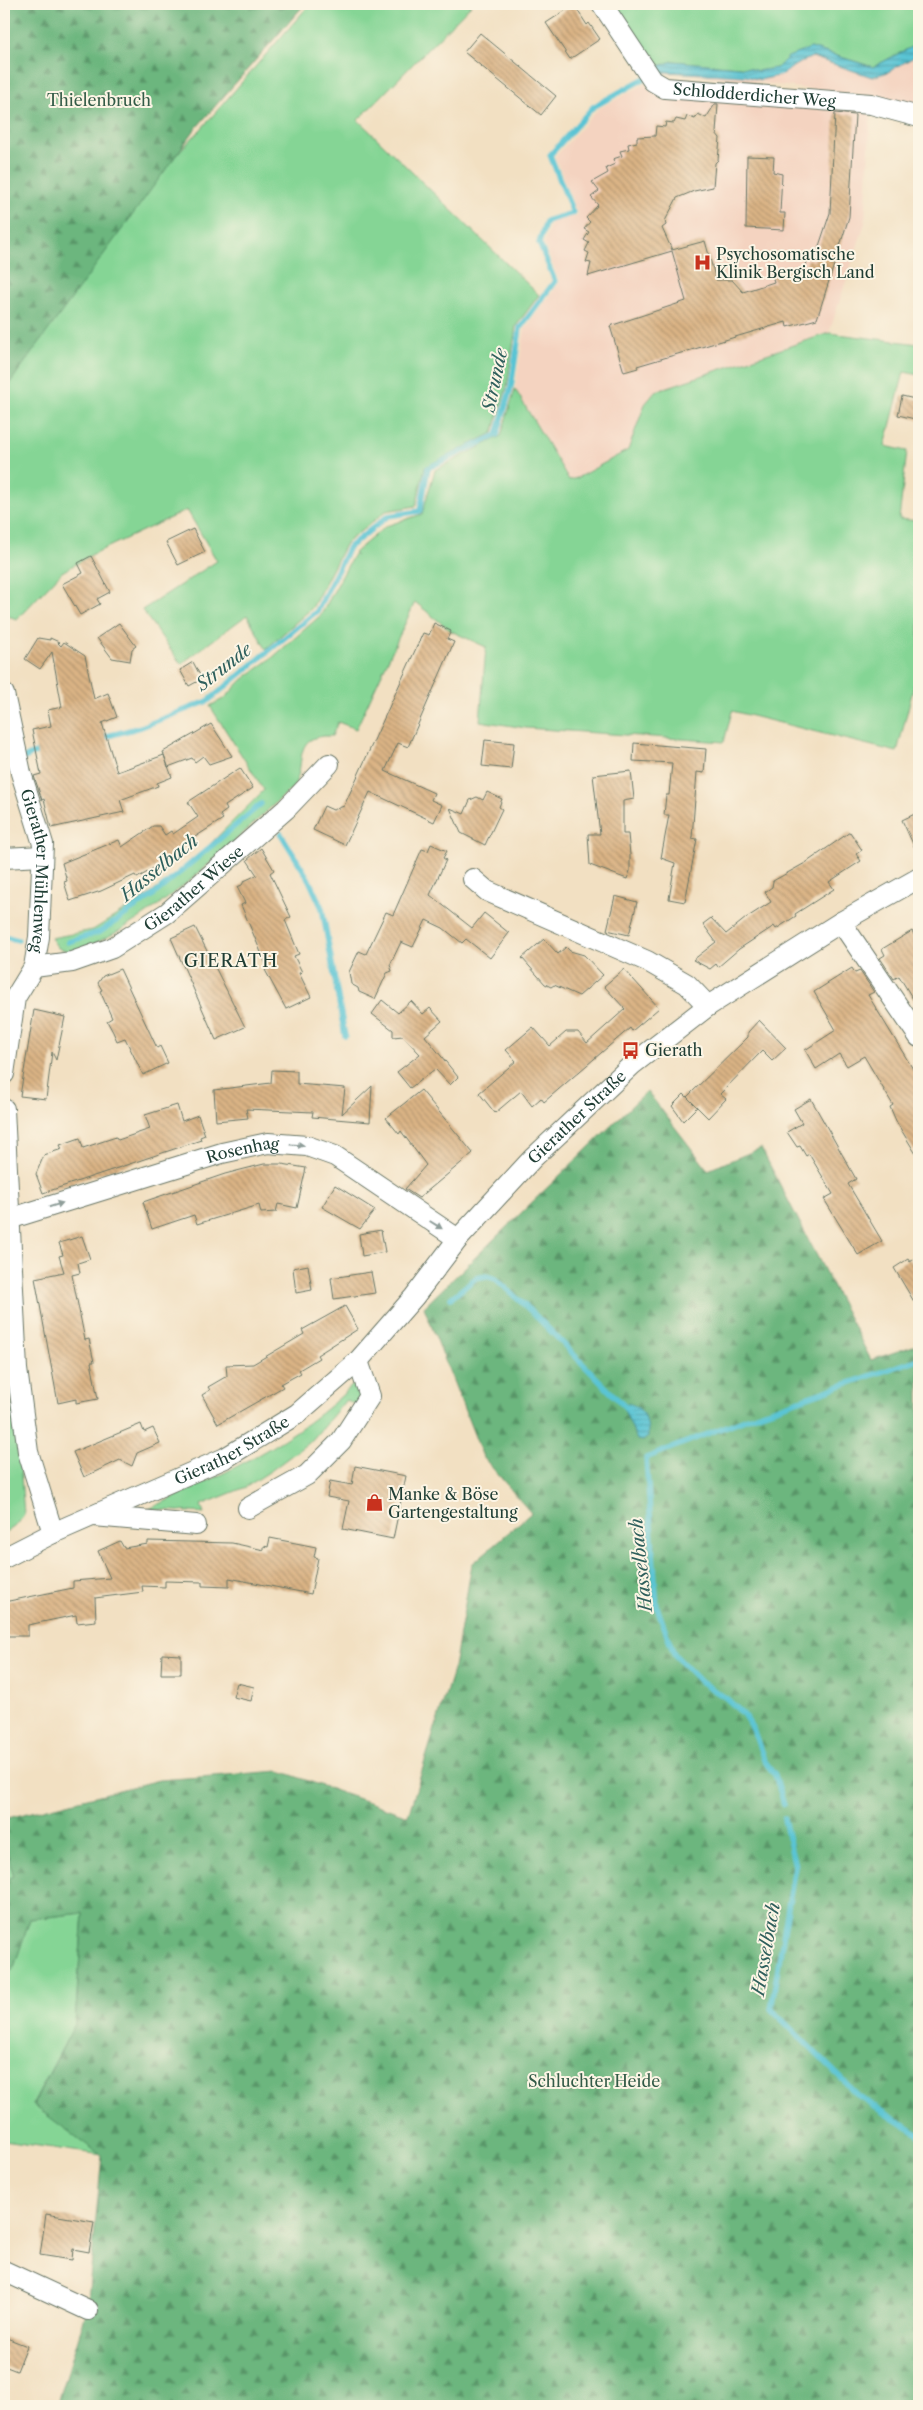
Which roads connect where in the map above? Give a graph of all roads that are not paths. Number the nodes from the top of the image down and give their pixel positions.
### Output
1 (602, 4) edge
2 (919, 117) edge
3 (4, 694) edge
4 (329, 764) dead end
5 (42, 856) junction
6 (4, 858) edge
7 (919, 878) edge
8 (473, 879) dead end
9 (841, 922) junction
10 (34, 967) junction
11 (708, 1006) junction
12 (919, 1038) edge
13 (4, 1074) edge
14 (4, 1109) edge
15 (10, 1219) junction
16 (458, 1239) junction
17 (358, 1361) junction
18 (248, 1508) dead end
19 (92, 1516) junction
20 (196, 1525) dead end
21 (53, 1533) junction
22 (4, 1558) edge
23 (4, 2271) edge
24 (88, 2310) dead end

1 - 2 street, Schlodderdicher Weg
3 - 5 street, Gierather Mühlenweg
4 - 10 street, Gierather Wiese
5 - 6 street
5 - 10 street, Gierather Mühlenweg
7 - 9 street, Gierather Straße
8 - 11 street
9 - 11 street, Gierather Straße
9 - 12 street
10 - 13 street, Gierather Mühlenweg
11 - 16 street, Gierather Straße
14 - 15 street
15 -> 16 street, Rosenhag
15 - 21 street
16 - 17 street, Gierather Straße
17 - 18 street
17 - 19 street, Gierather Straße
19 - 20 street, Gierather Straße
19 - 21 street, Gierather Straße
21 - 22 street, Gierather Straße
23 - 24 street

